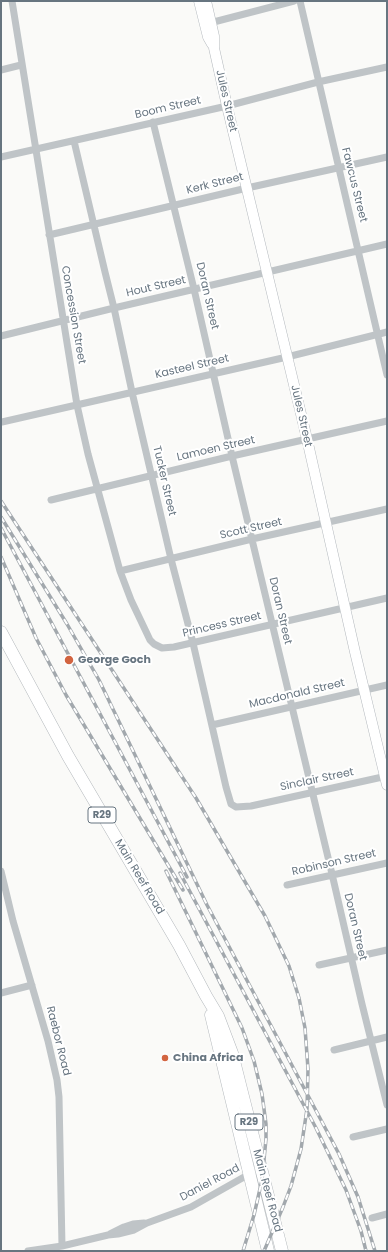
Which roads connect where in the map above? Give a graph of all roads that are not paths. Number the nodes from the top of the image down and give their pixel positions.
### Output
1 (12, 1) edge
2 (199, 1) edge
3 (206, 1) edge
4 (294, 1) edge
5 (300, 1) edge
6 (208, 23) junction
7 (22, 65) junction
8 (387, 67) edge
9 (1, 70) edge
10 (318, 82) junction
11 (227, 106) junction
12 (153, 122) junction
13 (74, 141) junction
14 (35, 150) junction
15 (1, 157) edge
16 (387, 157) edge
17 (339, 168) junction
18 (246, 188) junction
19 (173, 206) junction
20 (93, 225) junction
21 (49, 235) junction
22 (387, 244) edge
23 (358, 251) junction
24 (267, 272) junction
25 (194, 289) junction
26 (114, 308) junction
27 (63, 321) junction
28 (387, 332) edge
29 (378, 334) junction
30 (1, 336) edge
31 (287, 357) junction
32 (213, 373) junction
33 (387, 375) edge
34 (132, 392) junction
35 (77, 406) junction
36 (387, 421) edge
37 (2, 422) dead end
38 (307, 439) junction
39 (232, 456) junction
40 (152, 476) junction
41 (97, 489) junction
42 (51, 500) dead end
43 (387, 509) edge
44 (325, 523) junction
45 (252, 539) junction
46 (171, 559) junction
47 (120, 571) junction
48 (387, 598) edge
49 (346, 608) junction
50 (272, 624) junction
51 (143, 626) joint
52 (1, 632) edge
53 (192, 643) junction
54 (387, 685) edge
55 (364, 690) junction
56 (292, 707) junction
57 (212, 726) junction
58 (386, 779) edge
59 (312, 792) junction
60 (251, 806) joint
61 (387, 863) edge
62 (1, 871) edge
63 (332, 874) junction
64 (287, 886) dead end
65 (387, 950) edge
66 (351, 958) junction
67 (319, 965) dead end
68 (32, 985) junction
69 (1, 993) edge
70 (387, 1038) edge
71 (371, 1041) junction
72 (334, 1050) dead end
73 (387, 1105) edge
74 (387, 1129) edge
75 (354, 1137) dead end
76 (255, 1171) junction
77 (266, 1213) junction
78 (387, 1214) edge
79 (372, 1218) dead end
80 (62, 1246) junction
81 (28, 1251) edge
82 (268, 1251) edge
83 (282, 1251) edge

1 - 7 street, Concession Street
2 - 6 main road, Jules Street
3 - 6 main road, Jules Street
4 - 6 street
5 - 10 street, Fawcus Street
6 - 11 main road, Jules Street
7 - 9 street
7 - 14 street, Concession Street
8 - 10 street, Boom Street
10 - 11 street, Boom Street
10 - 17 street, Fawcus Street
11 - 12 street, Boom Street
11 - 18 main road, Jules Street
12 - 13 street, Boom Street
12 - 19 street, Doran Street
13 - 14 street, Boom Street
13 - 20 street, Tucker Street
14 - 15 street, Boom Street
14 - 21 street, Concession Street
16 - 17 street, Kerk Street
17 - 18 street, Kerk Street
17 - 23 street, Fawcus Street
18 - 19 street, Kerk Street
18 - 24 main road, Jules Street
19 - 20 street, Kerk Street
19 - 25 street, Doran Street
20 - 21 street, Kerk Street
20 - 26 street, Tucker Street
21 - 27 street, Concession Street
22 - 23 street, Hout Street
23 - 24 street, Hout Street
23 - 29 street, Fawcus Street
24 - 25 street, Hout Street
24 - 31 main road, Jules Street
25 - 26 street, Hout Street
25 - 32 street, Doran Street
26 - 27 street, Hout Street
26 - 34 street, Tucker Street
27 - 30 street, Hout Street
27 - 35 street, Concession Street
28 - 29 street, Kasteel Street
29 - 31 street, Kasteel Street
29 - 33 street, Fawcus Street
31 - 32 street, Kasteel Street
31 - 38 main road, Jules Street
32 - 34 street, Kasteel Street
32 - 39 street, Doran Street
34 - 35 street, Kasteel Street
34 - 40 street, Tucker Street
35 - 37 street, Kasteel Street
35 - 41 street, Concession Street
36 - 38 street, Lamoen Street
38 - 39 street, Lamoen Street
38 - 44 main road, Jules Street
39 - 40 street, Lamoen Street
39 - 45 street, Doran Street
40 - 41 street, Lamoen Street
40 - 46 street, Tucker Street
41 - 42 street, Lamoen Street
41 - 47 street, Concession Street
43 - 44 street, Scott Street
44 - 45 street, Scott Street
44 - 49 main road, Jules Street
45 - 46 street, Scott Street
45 - 50 street, Doran Street
46 - 47 street, Scott Street
46 - 53 street, Tucker Street
47 - 51 street, Concession Street
48 - 49 street, Princess Street
49 - 50 street, Princess Street
49 - 55 main road, Jules Street
50 - 53 street, Princess Street
50 - 56 street, Doran Street
51 - 53 street, Princess Street
52 - 76 main road, Main Reef Road / R29
53 - 57 street, Tucker Street
54 - 55 street, Macdonald Street
55 - 56 street, Macdonald Street
55 - 58 main road, Jules Street
56 - 57 street, Macdonald Street
56 - 59 street, Doran Street
57 - 60 street, Tucker Street
58 - 59 street, Sinclair Street
59 - 60 street, Sinclair Street
59 - 63 street, Doran Street
61 - 63 street, Robinson Street
62 - 68 street, Raebor Road
63 - 64 street, Robinson Street
63 - 66 street, Doran Street
65 - 66 street
66 - 67 street
66 - 71 street, Doran Street
68 - 69 street
68 - 80 street, Raebor Road
70 - 71 street
71 - 72 street
71 - 73 street, Doran Street
74 - 75 street
76 - 77 main road, Main Reef Road / R29
76 - 80 street, Daniel Road
77 - 82 main road, Main Reef Road / R29
77 - 83 main road, Main Reef Road / R29
78 - 79 street
80 - 81 street, Daniel Road

